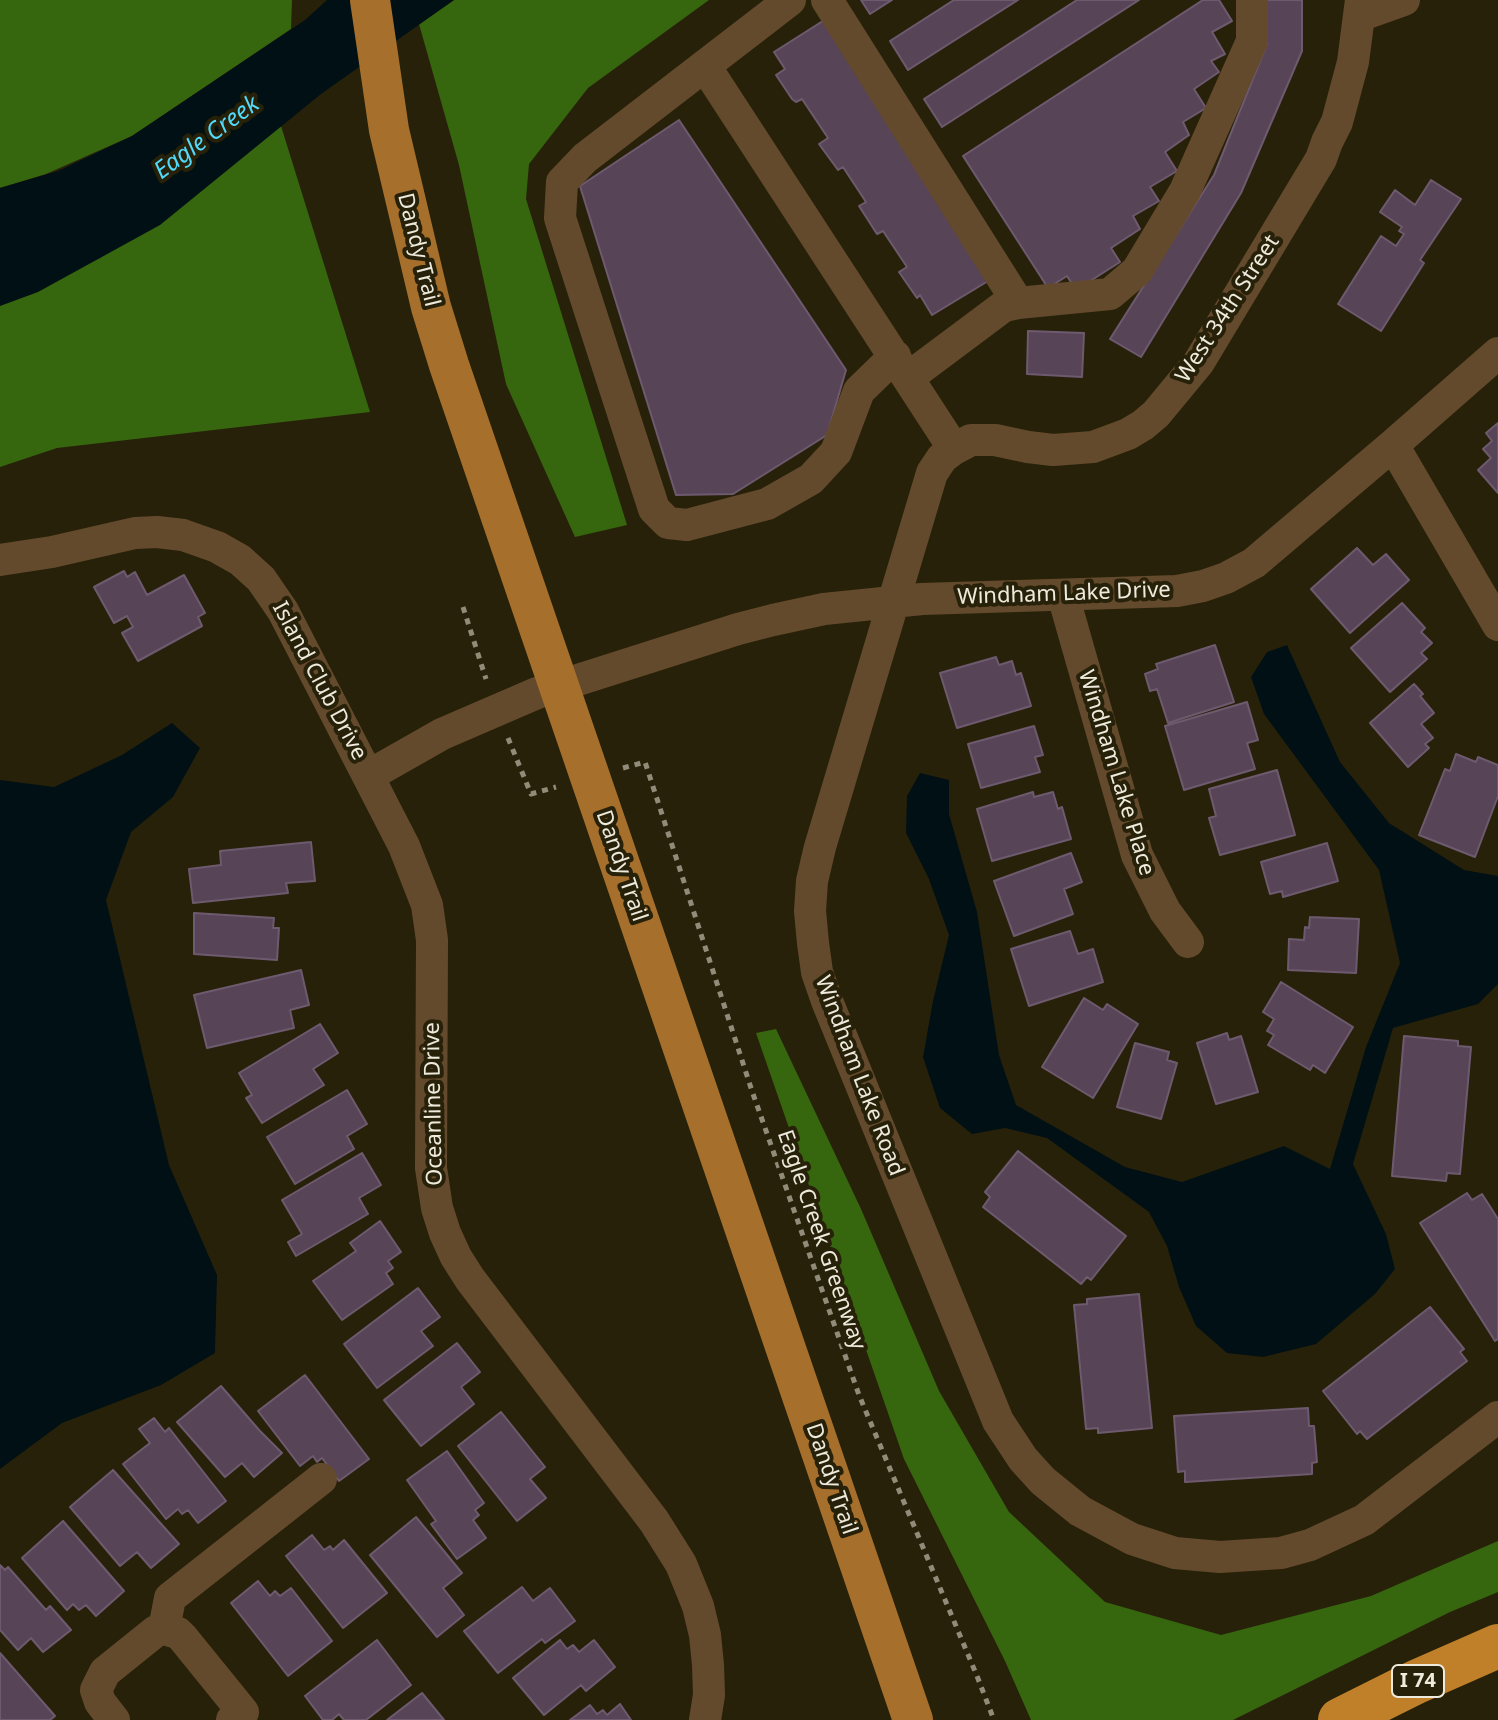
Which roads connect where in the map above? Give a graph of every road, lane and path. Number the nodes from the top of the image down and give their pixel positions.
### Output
1 (370, 0) edge
2 (790, 0) edge
3 (827, 0) edge
4 (1252, 0) edge
5 (1404, 0) edge
6 (1360, 8) edge
7 (705, 66) junction
8 (1018, 303) junction
9 (1498, 353) edge
10 (902, 367) junction
11 (1393, 445) junction
12 (954, 449) junction
13 (0, 560) edge
14 (1063, 595) junction
15 (894, 601) junction
16 (463, 607) dead end
17 (1498, 625) edge
18 (480, 660) dead end
19 (559, 686) junction
20 (645, 762) dead end
21 (368, 776) junction
22 (1188, 942) dead end
23 (1498, 1417) edge
24 (321, 1479) dead end
25 (164, 1629) junction
26 (1498, 1646) edge
27 (242, 1717) edge
28 (114, 1720) edge
29 (705, 1720) edge
30 (913, 1720) edge
31 (994, 1720) edge
32 (1340, 1720) edge

1 - 19 main road, Dandy Trail
2 - 7 street
3 - 8 street
4 - 8 street
5 - 6 street
6 - 12 street, West 34th Street
7 - 10 street
7 - 10 street
8 - 10 street
9 - 11 street, Windham Lake Drive
10 - 12 street
11 - 14 street, Windham Lake Drive
11 - 17 street
12 - 15 street, Windham Lake Road
13 - 21 street, Island Club Drive
14 - 15 street, Windham Lake Drive
14 - 22 street, Windham Lake Place
15 - 19 street, Windham Lake Drive
15 - 23 street, Windham Lake Road
16 - 18 path
19 - 21 street
19 - 30 main road, Dandy Trail
20 - 31 path, Eagle Creek Greenway
21 - 29 street, Oceanline Drive
24 - 25 street
25 - 27 street
25 - 28 street
26 - 32 highway, I 74

